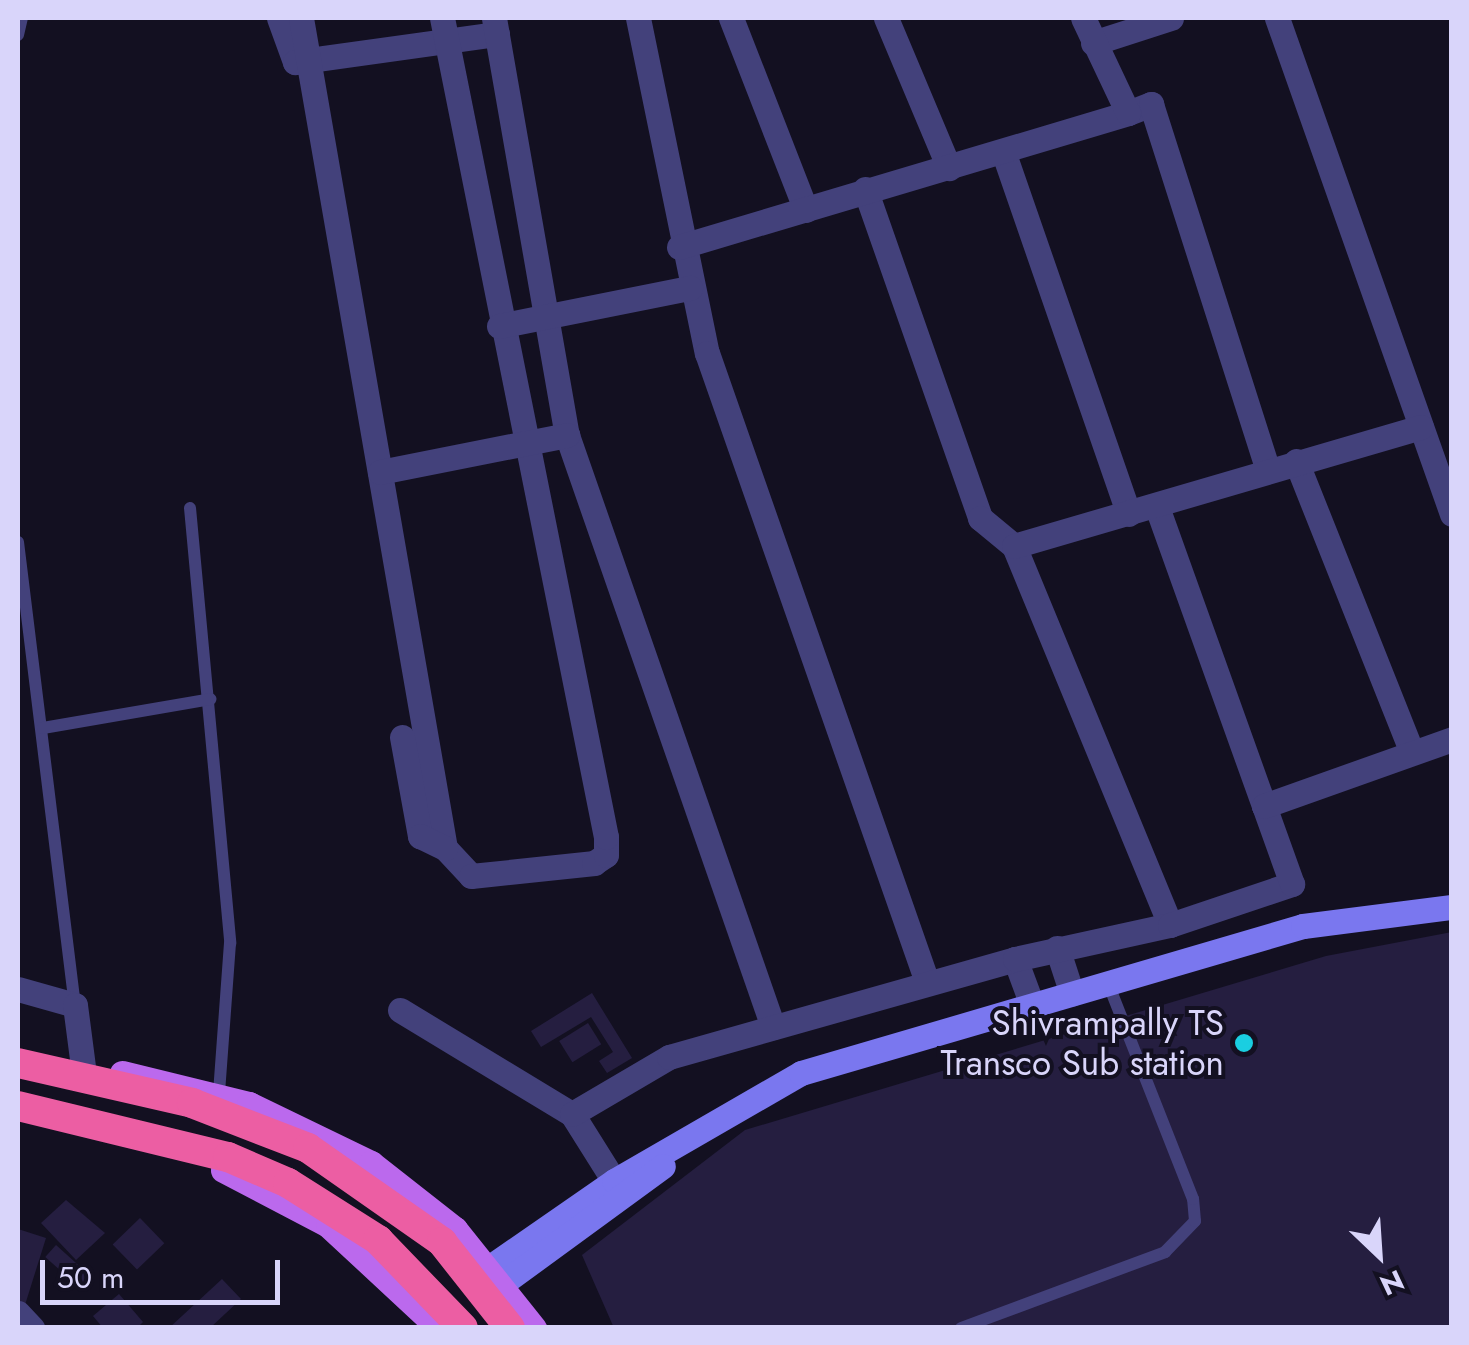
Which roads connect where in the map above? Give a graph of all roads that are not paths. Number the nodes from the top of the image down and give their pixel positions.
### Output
1 (22, 18) edge
2 (280, 18) edge
3 (301, 18) edge
4 (638, 18) edge
5 (732, 18) edge
6 (886, 18) edge
7 (1082, 18) edge
8 (1171, 18) edge
9 (1277, 18) edge
10 (1124, 25) edge
11 (495, 26) edge
12 (444, 30) edge
13 (18, 36) edge
14 (1093, 43) junction
15 (308, 62) junction
16 (1128, 113) junction
17 (1003, 151) junction
18 (949, 168) junction
19 (865, 189) junction
20 (806, 210) junction
21 (679, 247) junction
22 (690, 288) junction
23 (546, 317) junction
24 (500, 326) junction
25 (1421, 428) junction
26 (567, 435) junction
27 (522, 448) junction
28 (1296, 461) junction
29 (1268, 470) junction
30 (380, 472) junction
31 (1157, 507) junction
32 (190, 508) dead end
33 (1129, 514) junction
34 (1452, 514) edge
35 (18, 542) edge
36 (1014, 546) junction
37 (211, 699) junction
38 (43, 728) junction
39 (402, 737) dead end
40 (1452, 740) edge
41 (1412, 752) junction
42 (1264, 806) junction
43 (445, 848) junction
44 (1452, 907) edge
45 (1170, 925) junction
46 (1056, 948) junction
47 (1016, 959) junction
48 (927, 982) junction
49 (1108, 983) junction
50 (18, 988) edge
51 (1072, 994) junction
52 (75, 1005) junction
53 (1032, 1005) junction
54 (400, 1010) dead end
55 (772, 1027) junction
56 (18, 1060) edge
57 (83, 1067) junction
58 (219, 1094) junction
59 (18, 1106) edge
60 (18, 1114) edge
61 (572, 1114) junction
62 (685, 1146) junction
63 (614, 1182) junction
64 (496, 1275) junction
65 (18, 1313) edge
66 (440, 1326) edge
67 (32, 1328) edge
68 (510, 1328) edge
69 (534, 1328) edge
70 (961, 1328) edge

1 - 13 lane
2 - 15 street
3 - 15 street
4 - 21 street
5 - 20 street
6 - 18 street
7 - 14 street
8 - 10 street
9 - 25 street
10 - 14 street
11 - 12 street
11 - 23 street
12 - 15 street
12 - 24 street
14 - 16 street
15 - 30 street
16 - 17 street
16 - 29 street
17 - 18 street
17 - 33 street
18 - 19 street
19 - 20 street
19 - 36 street
20 - 21 street
21 - 22 street
22 - 23 street
22 - 48 street
23 - 24 street
23 - 26 street
24 - 27 street
25 - 28 street
25 - 34 street
26 - 27 street
26 - 55 street
27 - 30 street
27 - 43 street
28 - 29 street
28 - 41 street
29 - 31 street
30 - 43 street
31 - 33 street
31 - 42 street
32 - 37 lane
33 - 36 street
35 - 38 lane
36 - 45 street
37 - 38 lane
37 - 58 lane
38 - 52 lane
39 - 43 street
40 - 41 street
41 - 42 street
42 - 45 street
44 - 49 street
45 - 46 street
46 - 47 street
46 - 51 street
47 - 48 street
47 - 53 street
48 - 55 street
49 - 51 street
49 - 70 lane
50 - 52 street
51 - 53 street
52 - 57 street
53 - 62 street
54 - 61 street
55 - 61 street
56 - 57 main road
56 - 68 highway
57 - 58 main road
58 - 64 main road
59 - 66 highway
60 - 66 main road
61 - 63 street
62 - 63 street
62 - 64 street
63 - 64 street
64 - 69 main road
65 - 67 street

